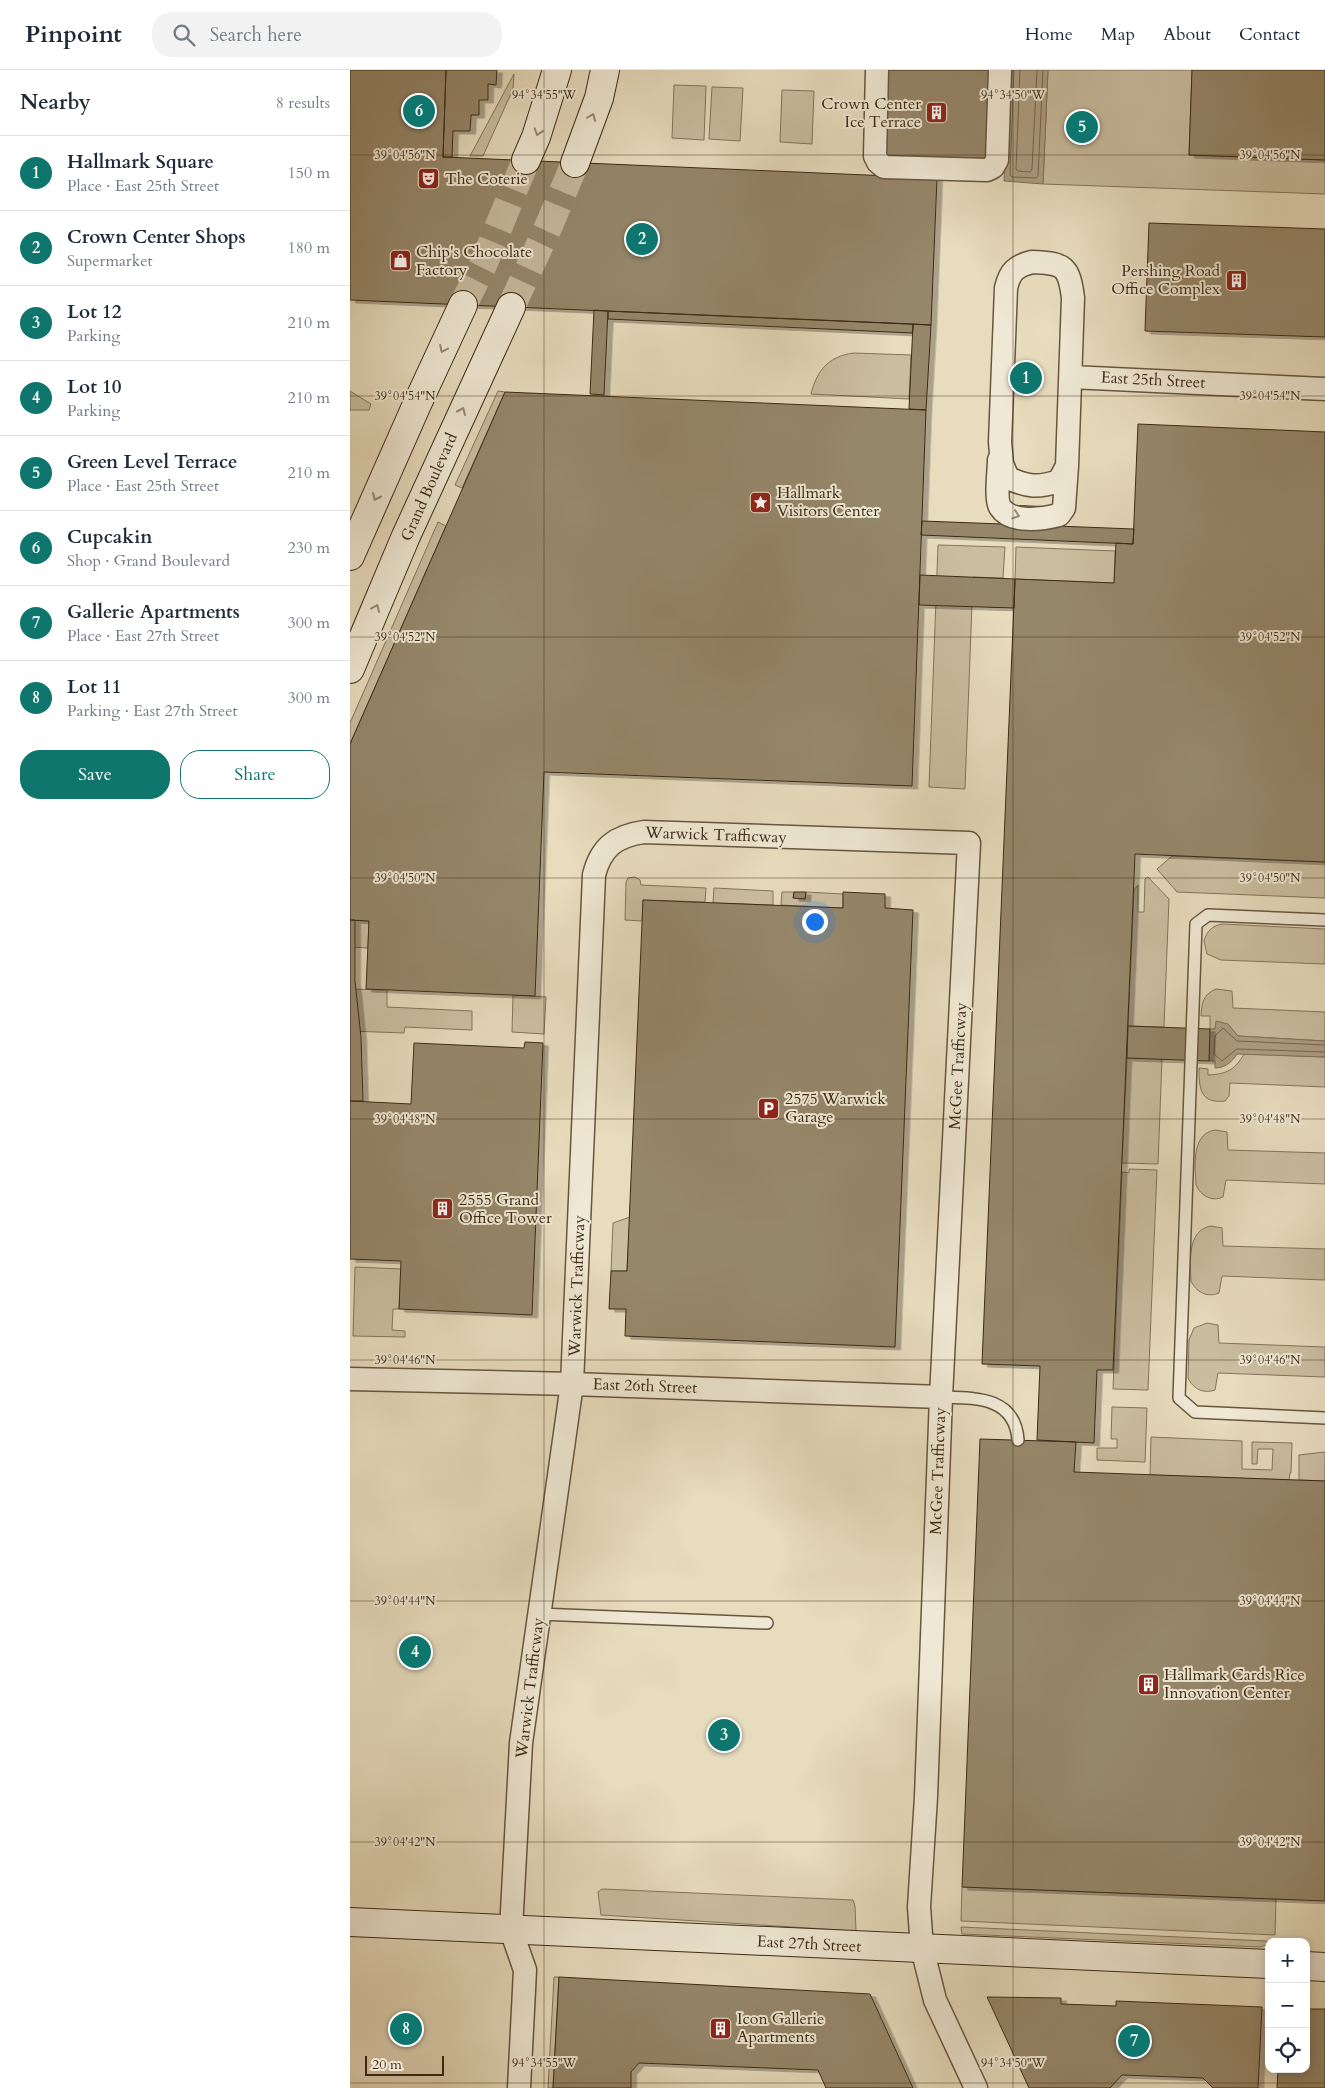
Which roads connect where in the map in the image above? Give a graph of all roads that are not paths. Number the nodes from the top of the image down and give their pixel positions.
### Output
1 (557, 70) edge
2 (605, 70) edge
3 (877, 70) edge
4 (1000, 70) edge
5 (526, 160) tunnel mouth
6 (574, 163) tunnel mouth
7 (463, 304) tunnel mouth
8 (511, 307) tunnel mouth
9 (1071, 376) junction
10 (1325, 389) edge
11 (1000, 442) junction
12 (1067, 466) junction
13 (350, 556) edge
14 (350, 669) edge
15 (969, 843) joint
16 (1325, 920) edge
17 (350, 1379) edge
18 (572, 1384) junction
19 (941, 1396) junction
20 (1325, 1418) edge
21 (1018, 1440) dead end
22 (539, 1614) junction
23 (767, 1622) dead end
24 (350, 1922) edge
25 (511, 1930) junction
26 (922, 1948) junction
27 (1265, 1964) edge
28 (1310, 1966) edge
29 (1325, 1967) edge
30 (519, 2088) edge
31 (976, 2088) edge

1 -> 5 main road
6 -> 2 main road
3 - 4 street
7 -> 13 main road
14 -> 8 main road, Grand Boulevard
9 - 10 street, East 25th Street
9 - 11 street
9 - 12 street
11 - 12 street
11 -> 12 street
15 - 18 street, Warwick Trafficway
15 - 19 street, McGee Trafficway
16 - 20 lane
17 - 18 street, East 26th Street
18 - 19 street, East 26th Street
18 - 22 street, Warwick Trafficway
19 - 21 lane
19 - 26 street, McGee Trafficway
22 - 23 lane
22 - 25 street, Warwick Trafficway
24 - 25 main road, East 27th Street
25 - 26 main road, East 27th Street
25 - 30 street, Warwick Trafficway
26 - 27 main road, East 27th Street
26 - 31 street, McGee Trafficway
28 - 29 main road

